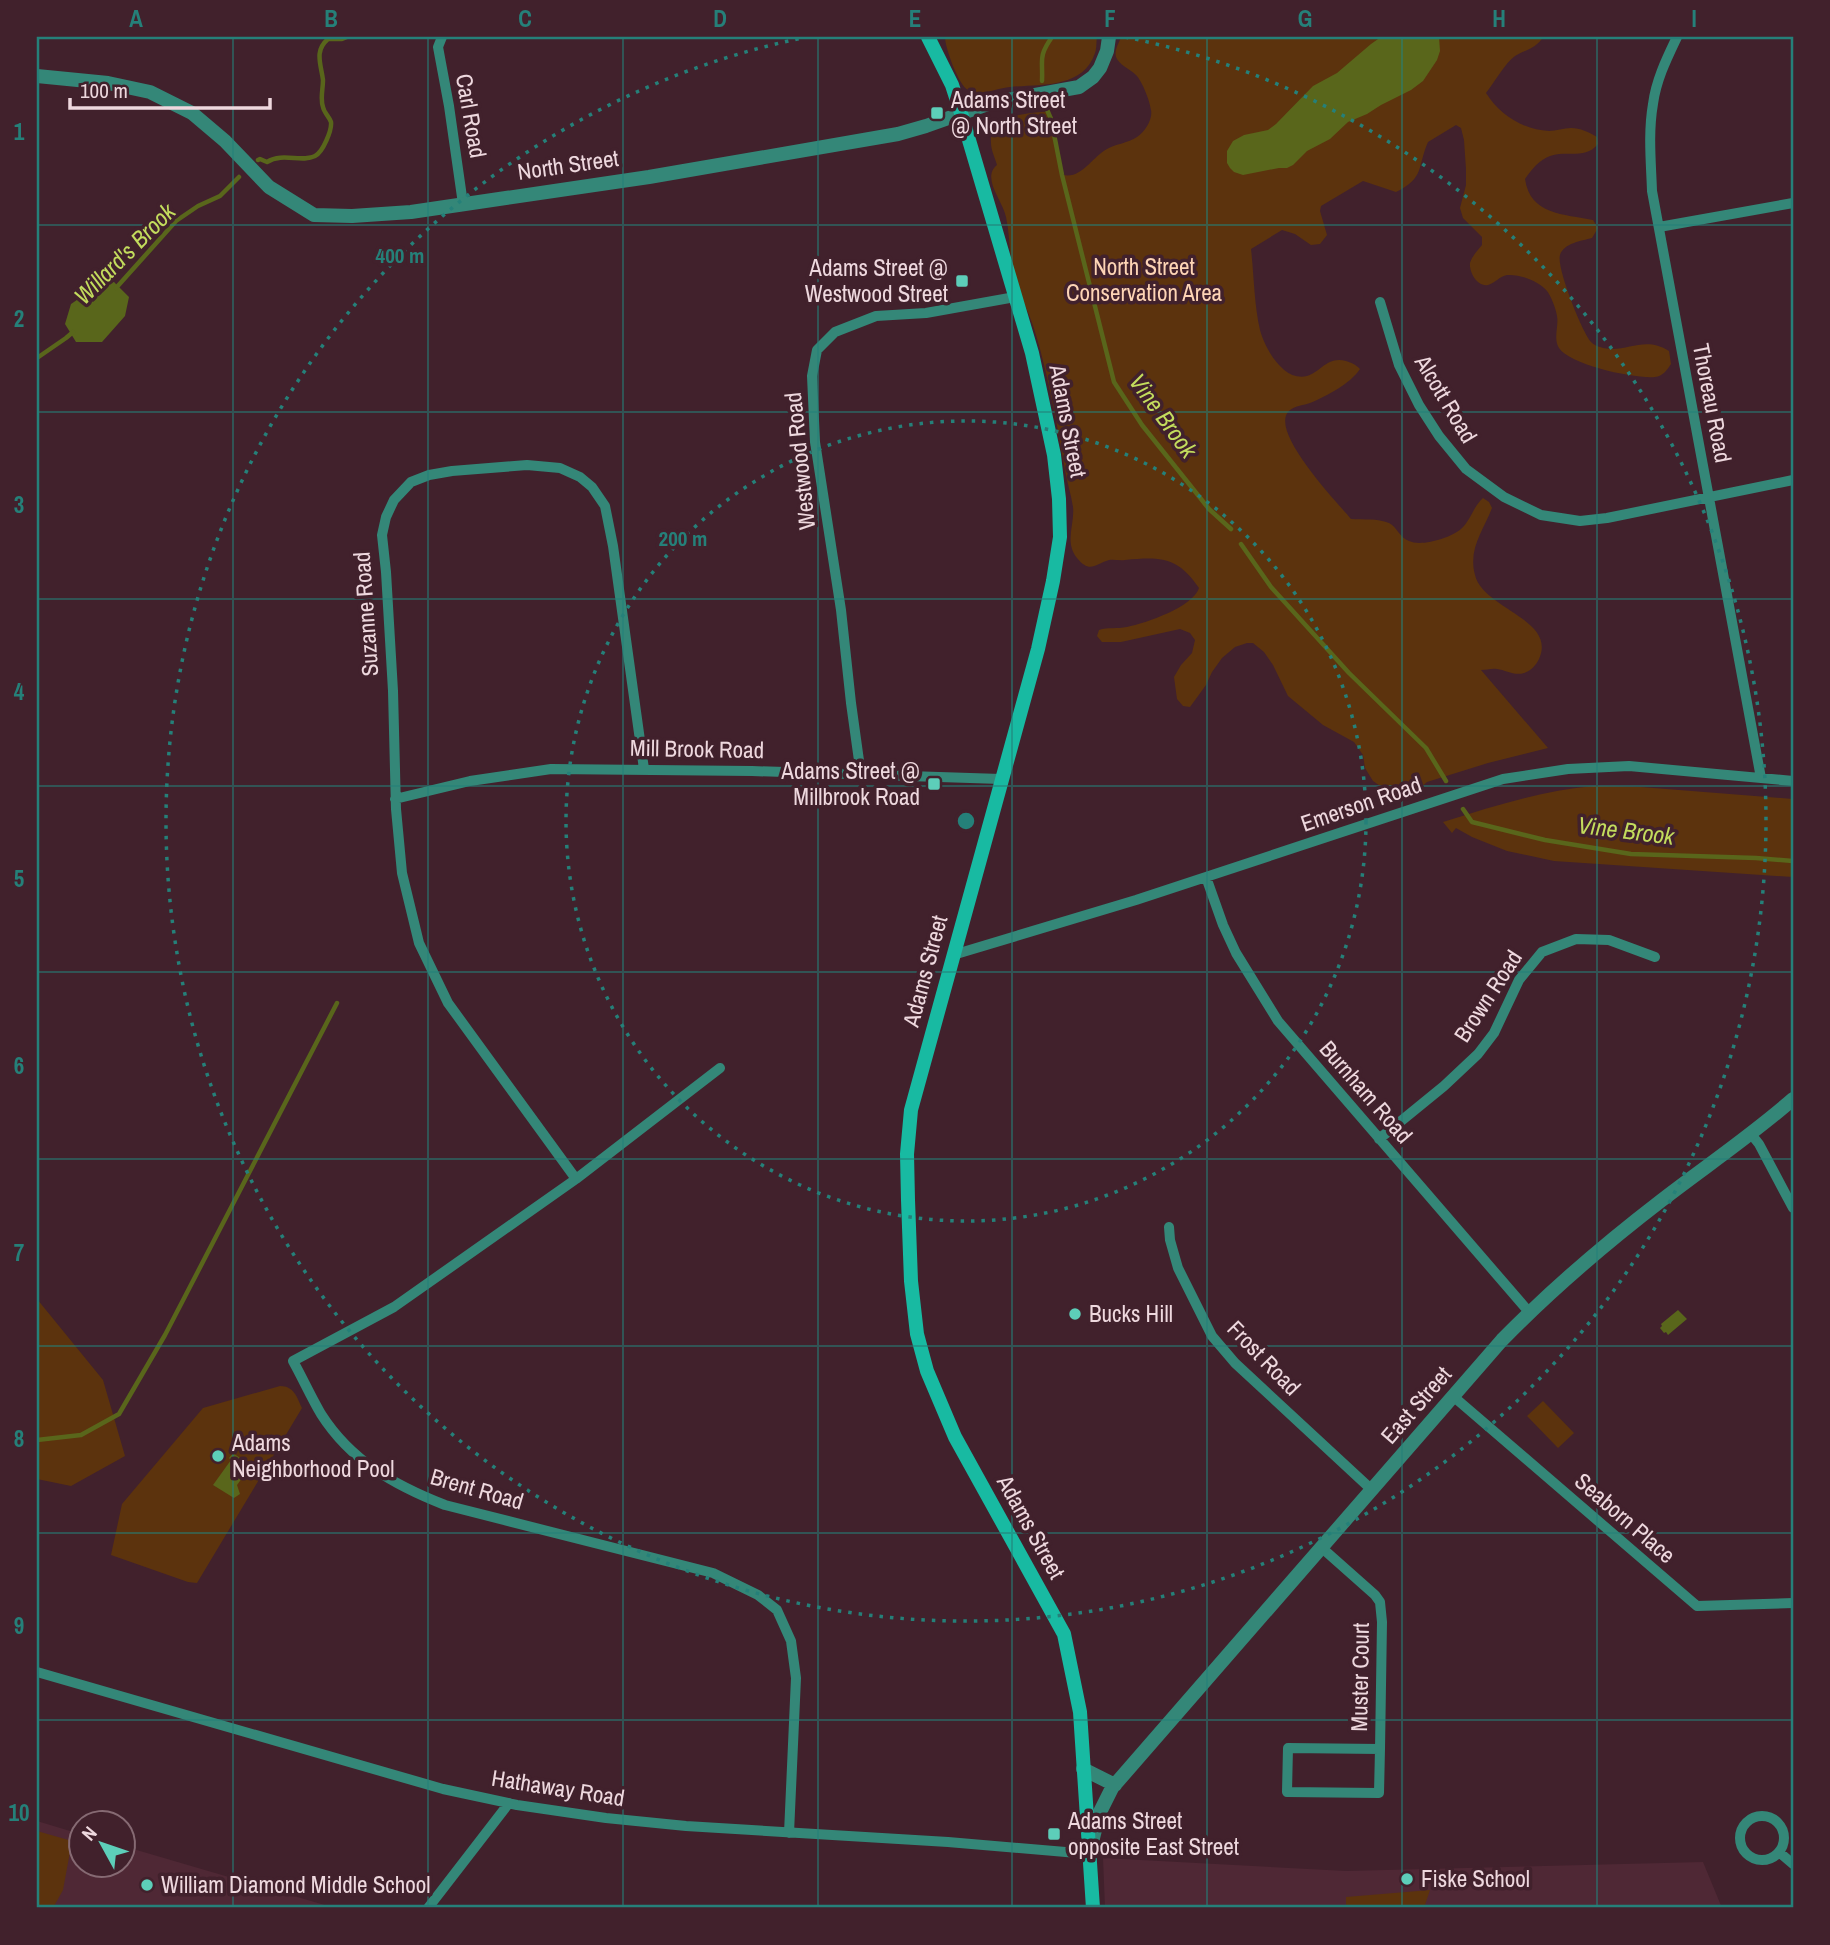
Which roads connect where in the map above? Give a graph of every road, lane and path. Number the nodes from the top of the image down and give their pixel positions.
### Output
1 (442, 37) edge
2 (928, 37) edge
3 (1109, 37) edge
4 (1677, 37) edge
5 (37, 76) edge
6 (961, 113) junction
7 (1793, 203) edge
8 (463, 204) junction
9 (1659, 227) junction
10 (1015, 297) junction
11 (1380, 302) dead end
12 (1793, 480) edge
13 (1708, 498) junction
14 (644, 769) junction
15 (861, 775) junction
16 (1761, 778) junction
17 (1001, 779) junction
18 (1793, 781) edge
19 (396, 799) junction
20 (1206, 877) junction
21 (953, 955) junction
22 (1655, 957) dead end
23 (720, 1068) dead end
24 (1793, 1099) edge
25 (1751, 1134) junction
26 (1379, 1139) junction
27 (576, 1179) junction
28 (1793, 1208) edge
29 (1168, 1227) dead end
30 (1529, 1312) junction
31 (1454, 1396) junction
32 (1372, 1490) junction
33 (1322, 1548) junction
34 (1793, 1603) edge
35 (37, 1672) edge
36 (1380, 1749) junction
37 (1083, 1769) junction
38 (1115, 1784) junction
39 (509, 1803) junction
40 (789, 1833) junction
41 (1779, 1852) junction
42 (1089, 1854) junction
43 (1793, 1864) edge
44 (428, 1908) edge
45 (1093, 1908) edge

1 - 8 street, Carl Road
2 - 6 main road, Adams Street
3 - 6 street, North Street
4 - 9 street, Thoreau Road
5 - 8 street, North Street
6 - 8 street, North Street
6 - 10 main road, Adams Street
7 - 9 street
9 - 13 street, Thoreau Road
10 - 15 street, Westwood Road
10 - 17 main road, Adams Street
11 - 13 street, Alcott Road
12 - 13 street, Alcott Road
13 - 16 street, Thoreau Road
14 - 15 street, Mill Brook Road
14 - 19 street, Mill Brook Road
14 - 19 street, Suzanne Road
15 - 17 street, Mill Brook Road
16 - 18 street, Emerson Road
16 - 20 street, Emerson Road
17 - 21 main road, Adams Street
19 - 27 street, Suzanne Road
20 - 21 street, Emerson Road
20 - 26 street, Burnham Road
21 - 37 main road, Adams Street
22 - 26 street, Brown Road
23 - 27 street, Brent Road
24 - 25 street, East Street
25 - 28 street
25 - 30 street, East Street
26 - 30 street, Burnham Road
27 - 40 street, Brent Road
29 - 32 street, Frost Road
30 - 31 street, East Street
31 - 32 street, East Street
31 - 34 street, Seaborn Place
32 - 33 street, East Street
33 - 36 street, Muster Court
33 - 38 street, East Street
35 - 39 street, Hathaway Road
36 - 36 street, Muster Court
37 - 38 street
37 - 42 main road, Adams Street
38 - 42 street, East Street
39 - 40 street, Hathaway Road
39 - 44 street
40 - 42 street, Hathaway Road
41 - 41 street
41 - 43 street
42 - 45 main road, Adams Street

